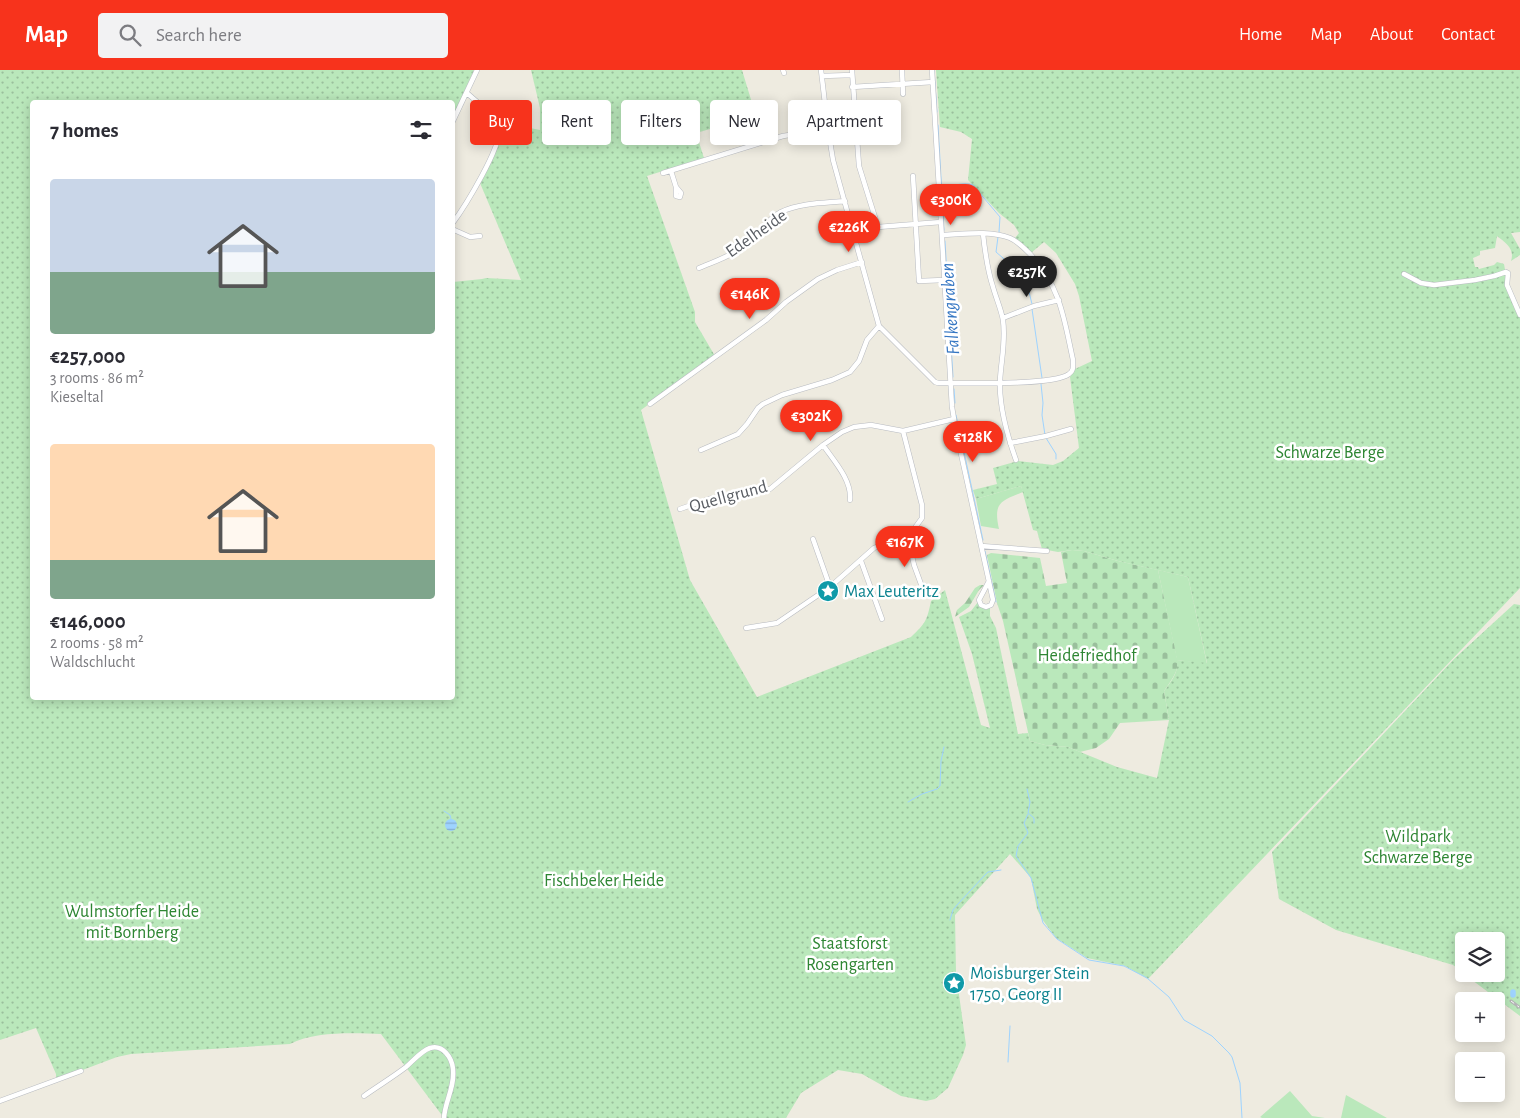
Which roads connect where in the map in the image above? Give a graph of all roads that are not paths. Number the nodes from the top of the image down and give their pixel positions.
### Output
1 (477, 70) edge
2 (821, 70) edge
3 (902, 70) edge
4 (932, 70) edge
5 (852, 73) edge
6 (822, 76) junction
7 (933, 82) junction
8 (903, 83) junction
9 (852, 87) junction
10 (467, 93) junction
11 (903, 94) dead end
12 (825, 100) edge
13 (455, 117) edge
14 (788, 135) edge
15 (831, 145) edge
16 (671, 171) junction
17 (664, 173) dead end
18 (913, 176) dead end
19 (676, 187) dead end
20 (845, 202) junction
21 (455, 220) edge
22 (941, 222) junction
23 (916, 224) junction
24 (878, 227) junction
25 (455, 230) edge
26 (853, 231) junction
27 (983, 234) junction
28 (942, 235) junction
29 (480, 236) dead end
30 (862, 262) junction
31 (699, 268) dead end
32 (1404, 274) dead end
33 (944, 280) junction
34 (1059, 300) junction
35 (1520, 315) edge
36 (1003, 318) junction
37 (879, 326) junction
38 (1000, 382) junction
39 (951, 383) junction
40 (650, 404) dead end
41 (954, 420) junction
42 (1071, 429) dead end
43 (903, 431) junction
44 (1010, 443) junction
45 (823, 445) junction
46 (701, 450) dead end
47 (1016, 460) dead end
48 (850, 500) dead end
49 (680, 510) dead end
50 (907, 534) junction
51 (814, 539) dead end
52 (981, 546) junction
53 (1047, 551) dead end
54 (861, 561) junction
55 (989, 581) junction
56 (830, 587) junction
57 (926, 595) dead end
58 (882, 619) dead end
59 (746, 628) dead end
60 (81, 1071) dead end
61 (364, 1096) dead end
62 (0, 1101) edge
63 (444, 1118) edge

1 - 10 street
2 - 6 street
3 - 8 street
4 - 7 street
5 - 6 street
5 - 9 street
6 - 12 street
7 - 8 street
7 - 22 street
8 - 9 street
8 - 11 street
9 - 24 street
10 - 13 street
10 - 21 street
14 - 16 street
15 - 20 street
16 - 17 street
16 - 19 street
18 - 23 street
20 - 26 street
20 - 31 street, Edelheide
22 - 23 street
22 - 28 street
23 - 24 street
23 - 33 street
24 - 26 street
25 - 29 street
26 - 30 street
27 - 28 street
27 - 34 street
27 - 36 street
28 - 33 street
30 - 37 street
30 - 40 street
32 - 35 street
33 - 39 street
34 - 36 street
34 - 38 street
36 - 38 street
37 - 39 street
37 - 46 street
38 - 39 street
38 - 44 street
39 - 41 street
41 - 43 street, Quellgrund
41 - 52 street
42 - 44 street
43 - 45 street, Quellgrund
43 - 50 street
44 - 47 street
45 - 48 street
45 - 49 street, Quellgrund
50 - 54 street
50 - 57 street
51 - 56 street
52 - 53 street
52 - 55 street
54 - 56 street
54 - 58 street
55 - 55 street
56 - 59 street
60 - 62 street
61 - 63 street

